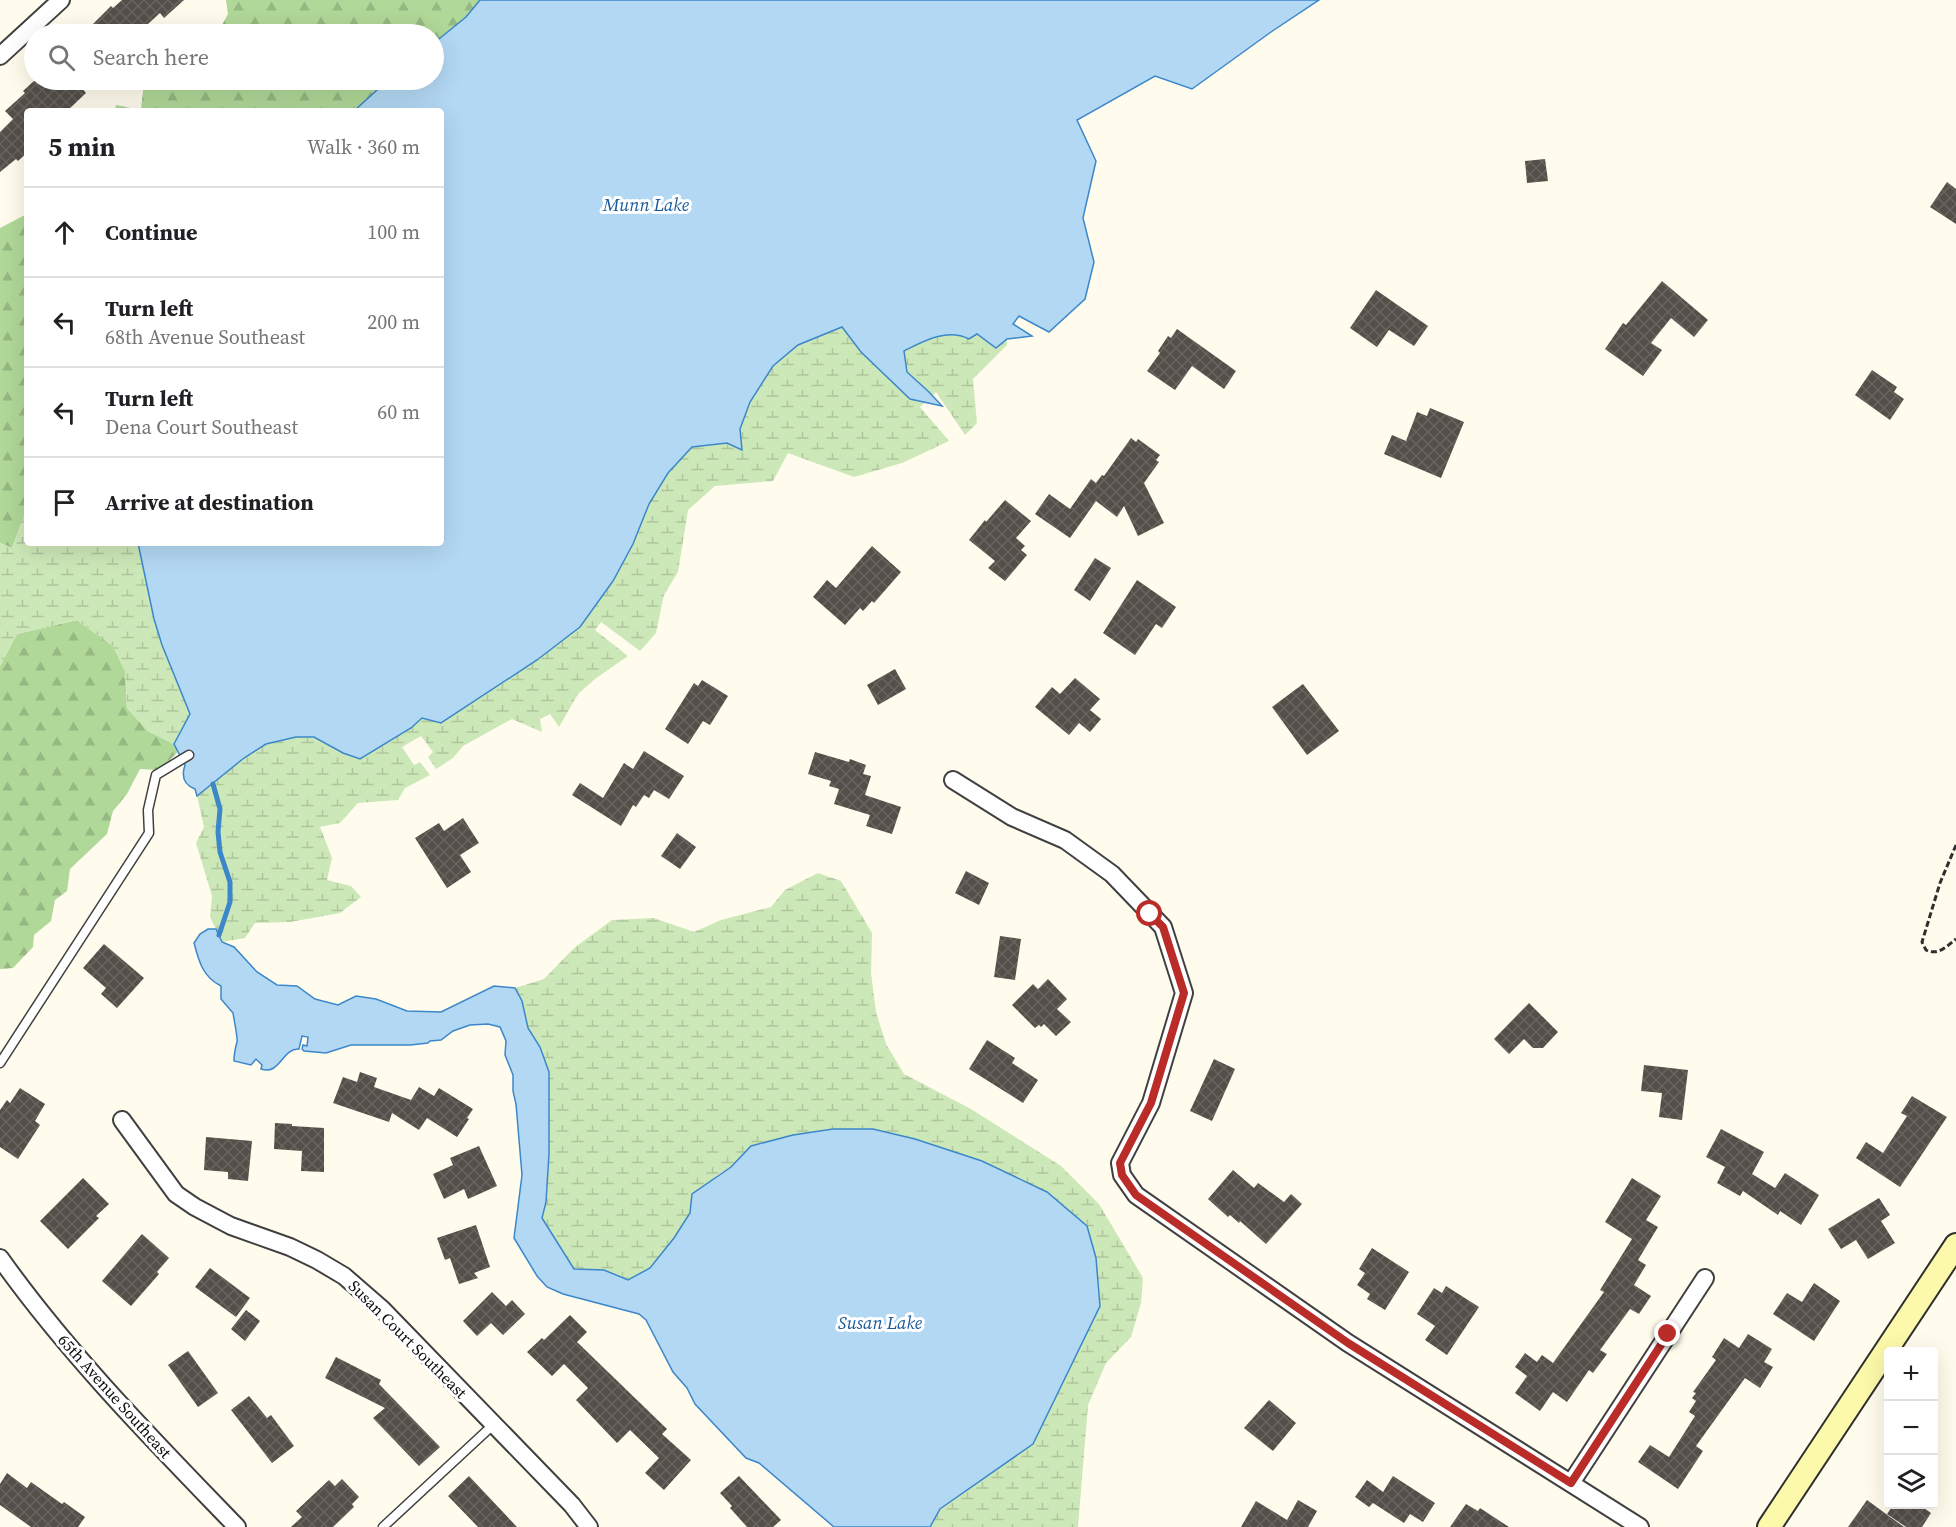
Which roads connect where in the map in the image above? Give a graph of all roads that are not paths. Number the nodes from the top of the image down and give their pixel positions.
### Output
1 (61, 0) edge
2 (35, 24) edge
3 (24, 34) edge
4 (0, 56) edge
5 (189, 755) dead end
6 (953, 780) dead end
7 (0, 1063) edge
8 (122, 1120) dead end
9 (1956, 1245) edge
10 (0, 1258) edge
11 (1705, 1278) dead end
12 (493, 1425) junction
13 (1571, 1483) junction
14 (237, 1527) edge
15 (383, 1527) edge
16 (589, 1527) edge
17 (1640, 1527) edge
18 (1769, 1527) edge

1 - 2 street
3 - 4 street
5 - 7 lane
6 - 13 street
8 - 12 street, Susan Court Southeast
9 - 18 street
10 - 14 street, 65th Avenue Southeast
11 - 13 street
12 - 15 lane
12 - 16 street, Susan Court Southeast
13 - 17 street

